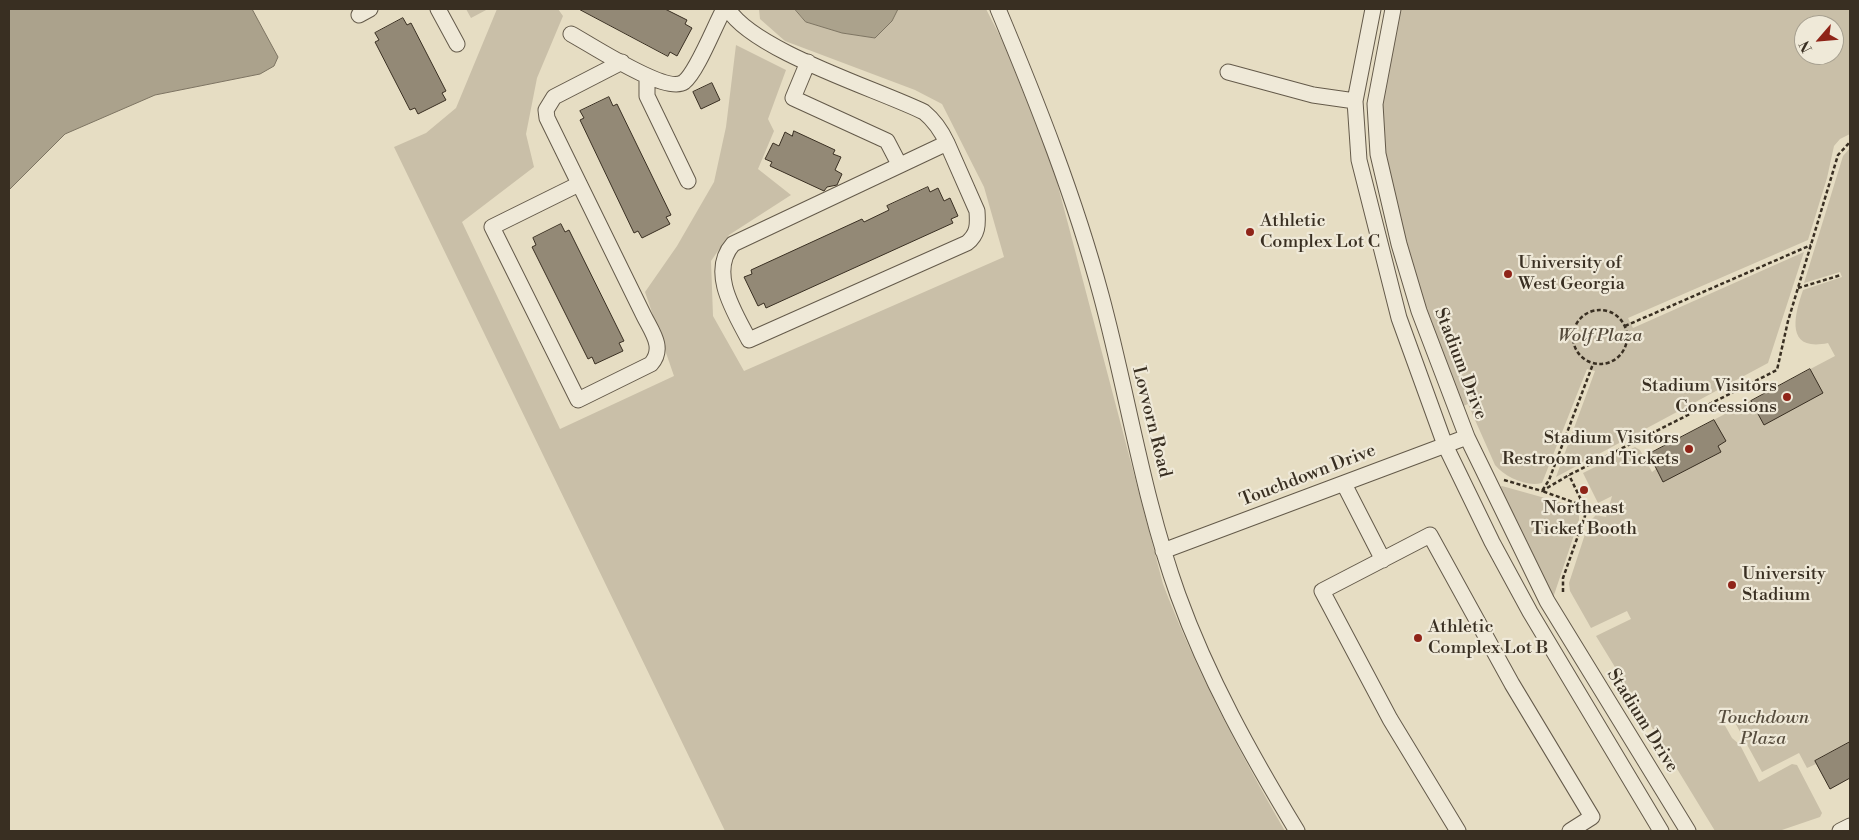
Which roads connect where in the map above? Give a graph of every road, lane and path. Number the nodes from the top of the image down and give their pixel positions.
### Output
1 (438, 9) edge
2 (724, 9) edge
3 (728, 9) edge
4 (998, 9) edge
5 (1373, 9) edge
6 (1393, 9) edge
7 (571, 34) dead end
8 (457, 44) dead end
9 (622, 62) junction
10 (808, 62) junction
11 (1228, 72) dead end
12 (647, 77) junction
13 (1355, 101) junction
14 (1850, 142) edge
15 (947, 143) junction
16 (899, 164) junction
17 (688, 181) dead end
18 (579, 184) junction
19 (1812, 245) junction
20 (1841, 275) dead end
21 (1798, 288) junction
22 (1625, 326) junction
23 (1593, 364) junction
24 (1467, 438) junction
25 (1444, 445) junction
26 (1569, 475) junction
27 (1496, 478) dead end
28 (1344, 484) junction
29 (1542, 491) junction
30 (1584, 506) junction
31 (1163, 550) junction
32 (1383, 560) junction
33 (1563, 592) dead end
34 (1850, 826) edge
35 (1297, 831) edge
36 (1458, 831) edge
37 (1570, 831) edge
38 (1661, 831) edge
39 (1688, 831) edge
40 (1840, 831) edge

1 - 8 street
2 - 12 street
3 - 10 street
4 - 31 street, Lovvorn Road
5 - 13 street
6 - 24 street, Stadium Drive
7 - 9 street
9 - 12 street
9 - 18 street
10 - 15 street
10 - 16 street
11 - 13 street
12 - 17 street
13 - 25 street
14 - 19 path
15 - 16 street
15 - 16 street
18 - 18 street
19 - 21 path
19 - 22 path
20 - 21 path
21 - 26 path
22 - 23 path
22 - 23 path
23 - 29 path
24 - 25 street, Touchdown Drive
24 - 39 street, Stadium Drive
25 - 28 street, Touchdown Drive
25 - 38 street
26 - 29 path
26 - 30 path
27 - 29 path
28 - 31 street, Touchdown Drive
28 - 32 street
29 - 30 path
30 - 33 path
31 - 35 street, Lovvorn Road
32 - 36 street
32 - 37 street
34 - 40 street

